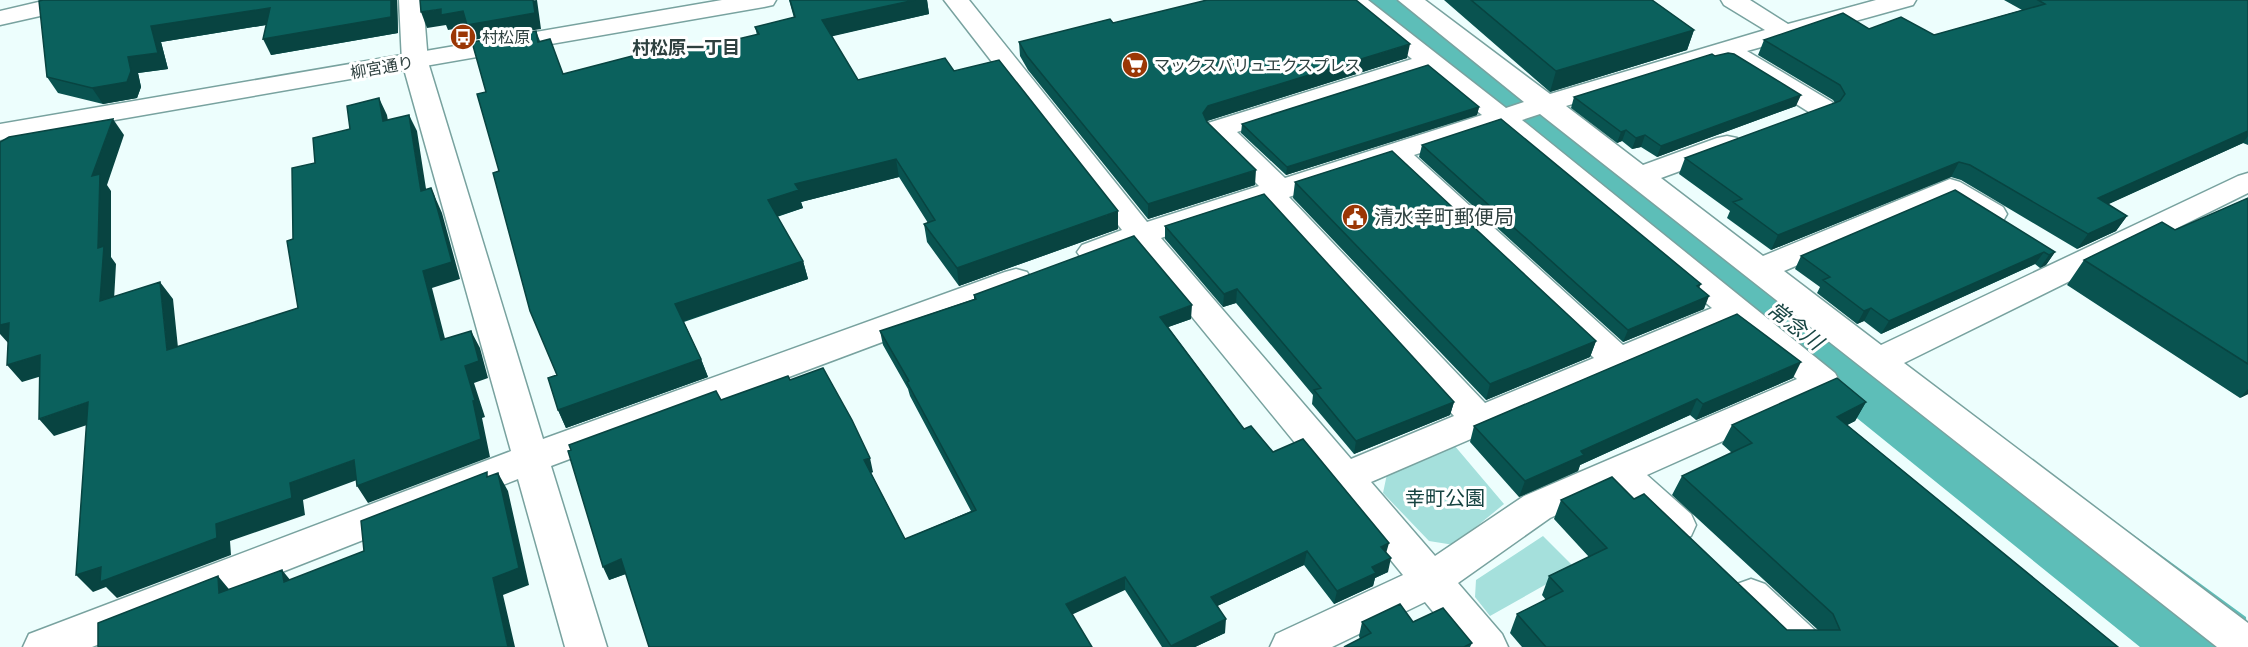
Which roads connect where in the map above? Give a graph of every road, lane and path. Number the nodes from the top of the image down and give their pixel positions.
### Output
1 (80, 0) edge
2 (411, 0) edge
3 (764, 0) edge
4 (956, 0) edge
5 (1353, 0) edge
6 (1410, 0) edge
7 (1733, 0) edge
8 (1904, 0) edge
9 (0, 18) edge
10 (1783, 32) junction
11 (1726, 49) junction
12 (415, 62) junction
13 (1431, 62) junction
14 (1543, 105) junction
15 (1502, 118) junction
16 (1789, 120) edge
17 (0, 132) edge
18 (1746, 137) edge
19 (1395, 153) junction
20 (1637, 177) junction
21 (2248, 182) edge
22 (1274, 191) junction
23 (2018, 230) edge
24 (1141, 234) junction
25 (2047, 248) edge
26 (2076, 266) junction
27 (1758, 270) junction
28 (1737, 311) junction
29 (1619, 361) junction
30 (1876, 362) junction
31 (1479, 420) junction
32 (532, 458) junction
33 (1619, 471) junction
34 (1345, 477) junction
35 (1431, 580) junction
36 (44, 647) edge
37 (586, 647) edge
38 (1291, 647) edge
39 (1487, 647) edge
40 (1804, 647) edge
41 (2248, 647) edge

1 - 9 street
2 - 12 street
3 - 12 street, 柳宮通り
4 - 24 street
5 - 13 street
6 - 14 street
7 - 10 street
8 - 10 street
10 - 11 street
11 - 14 street
11 - 16 street
12 - 17 street, 柳宮通り
12 - 32 street
13 - 15 street
13 - 22 street
14 - 15 street
14 - 20 street
15 - 19 street
15 - 28 street
18 - 20 street
19 - 22 street
19 - 29 street
20 - 27 street
21 - 26 street
22 - 24 street
22 - 31 street
23 - 27 street
24 - 32 street
24 - 34 street
25 - 26 street
26 - 30 street
27 - 30 street
28 - 29 street
28 - 33 street
29 - 31 street
30 - 41 street
31 - 34 street
32 - 36 street
32 - 37 street
33 - 35 street
33 - 40 street
34 - 35 street
35 - 38 street
35 - 39 street

